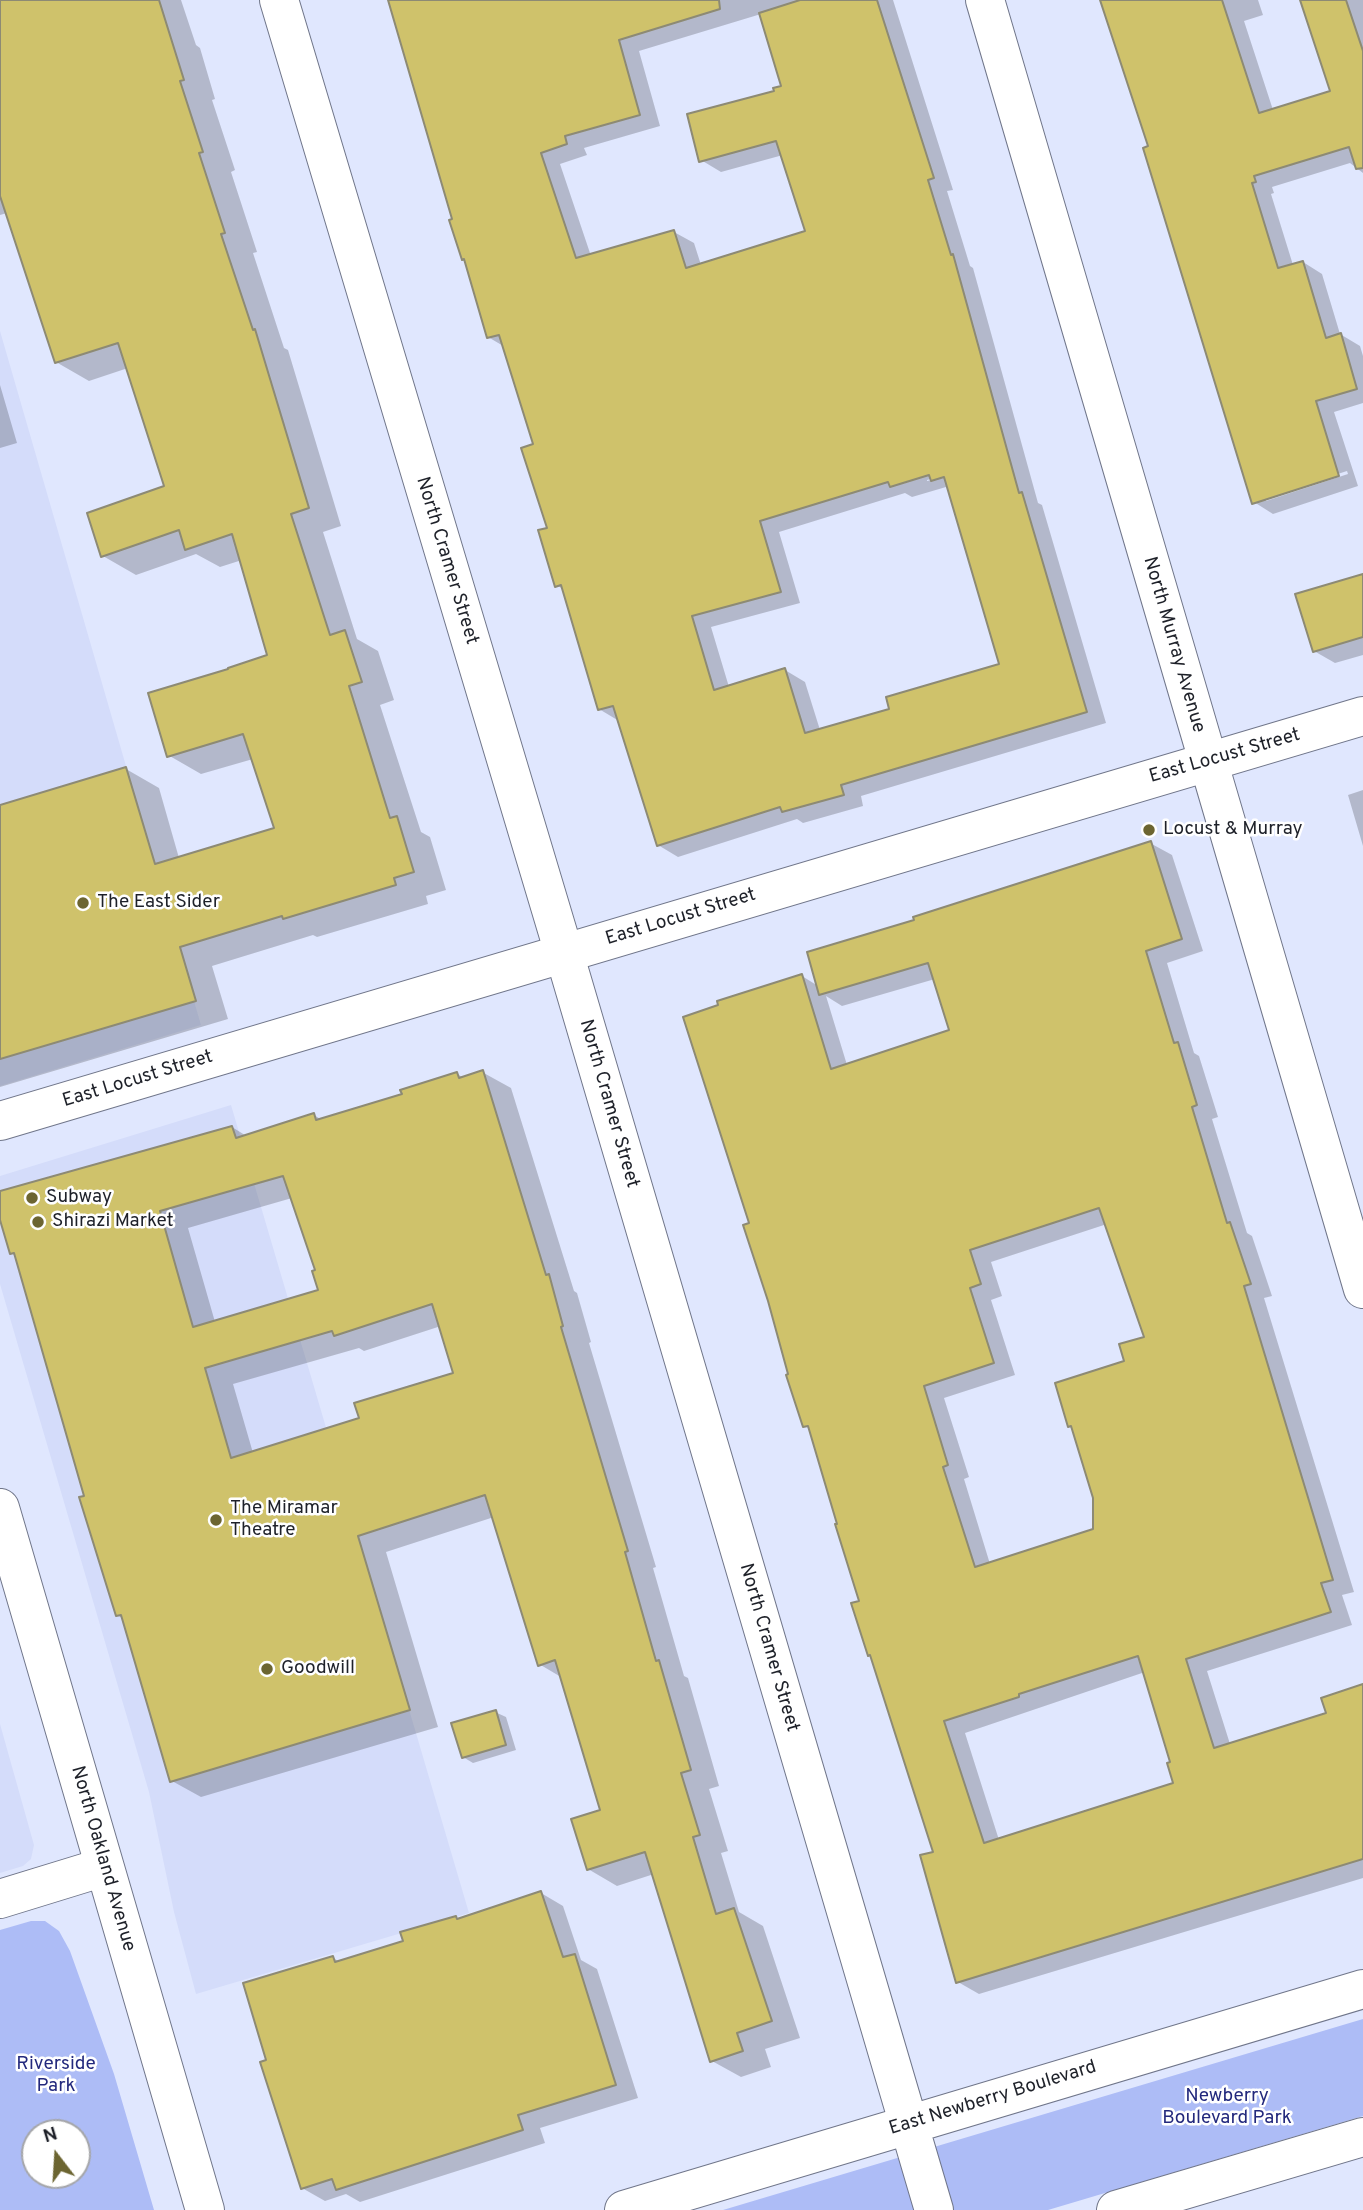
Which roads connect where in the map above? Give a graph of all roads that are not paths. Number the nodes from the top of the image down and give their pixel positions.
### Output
1 (279, 0) edge
2 (985, 0) edge
3 (1363, 716) edge
4 (1207, 762) junction
5 (564, 953) junction
6 (0, 1121) edge
7 (1363, 1289) edge
8 (0, 1508) edge
9 (104, 1867) junction
10 (0, 1899) edge
11 (1363, 1989) edge
12 (909, 2124) junction
13 (1363, 2137) edge
14 (205, 2210) edge
15 (624, 2210) edge
16 (934, 2210) edge
17 (1116, 2210) edge

1 - 5 street, North Cramer Street
2 - 4 street, North Murray Avenue
3 - 4 street, East Locust Street
4 - 5 street, East Locust Street
4 - 7 street, North Murray Avenue
5 - 6 street, East Locust Street
5 - 12 street, North Cramer Street
8 - 9 street, North Oakland Avenue
9 - 10 street
9 - 14 street, North Oakland Avenue
11 - 12 street, East Newberry Boulevard
12 - 15 street, East Newberry Boulevard
12 - 16 street, North Cramer Street
13 - 17 street

